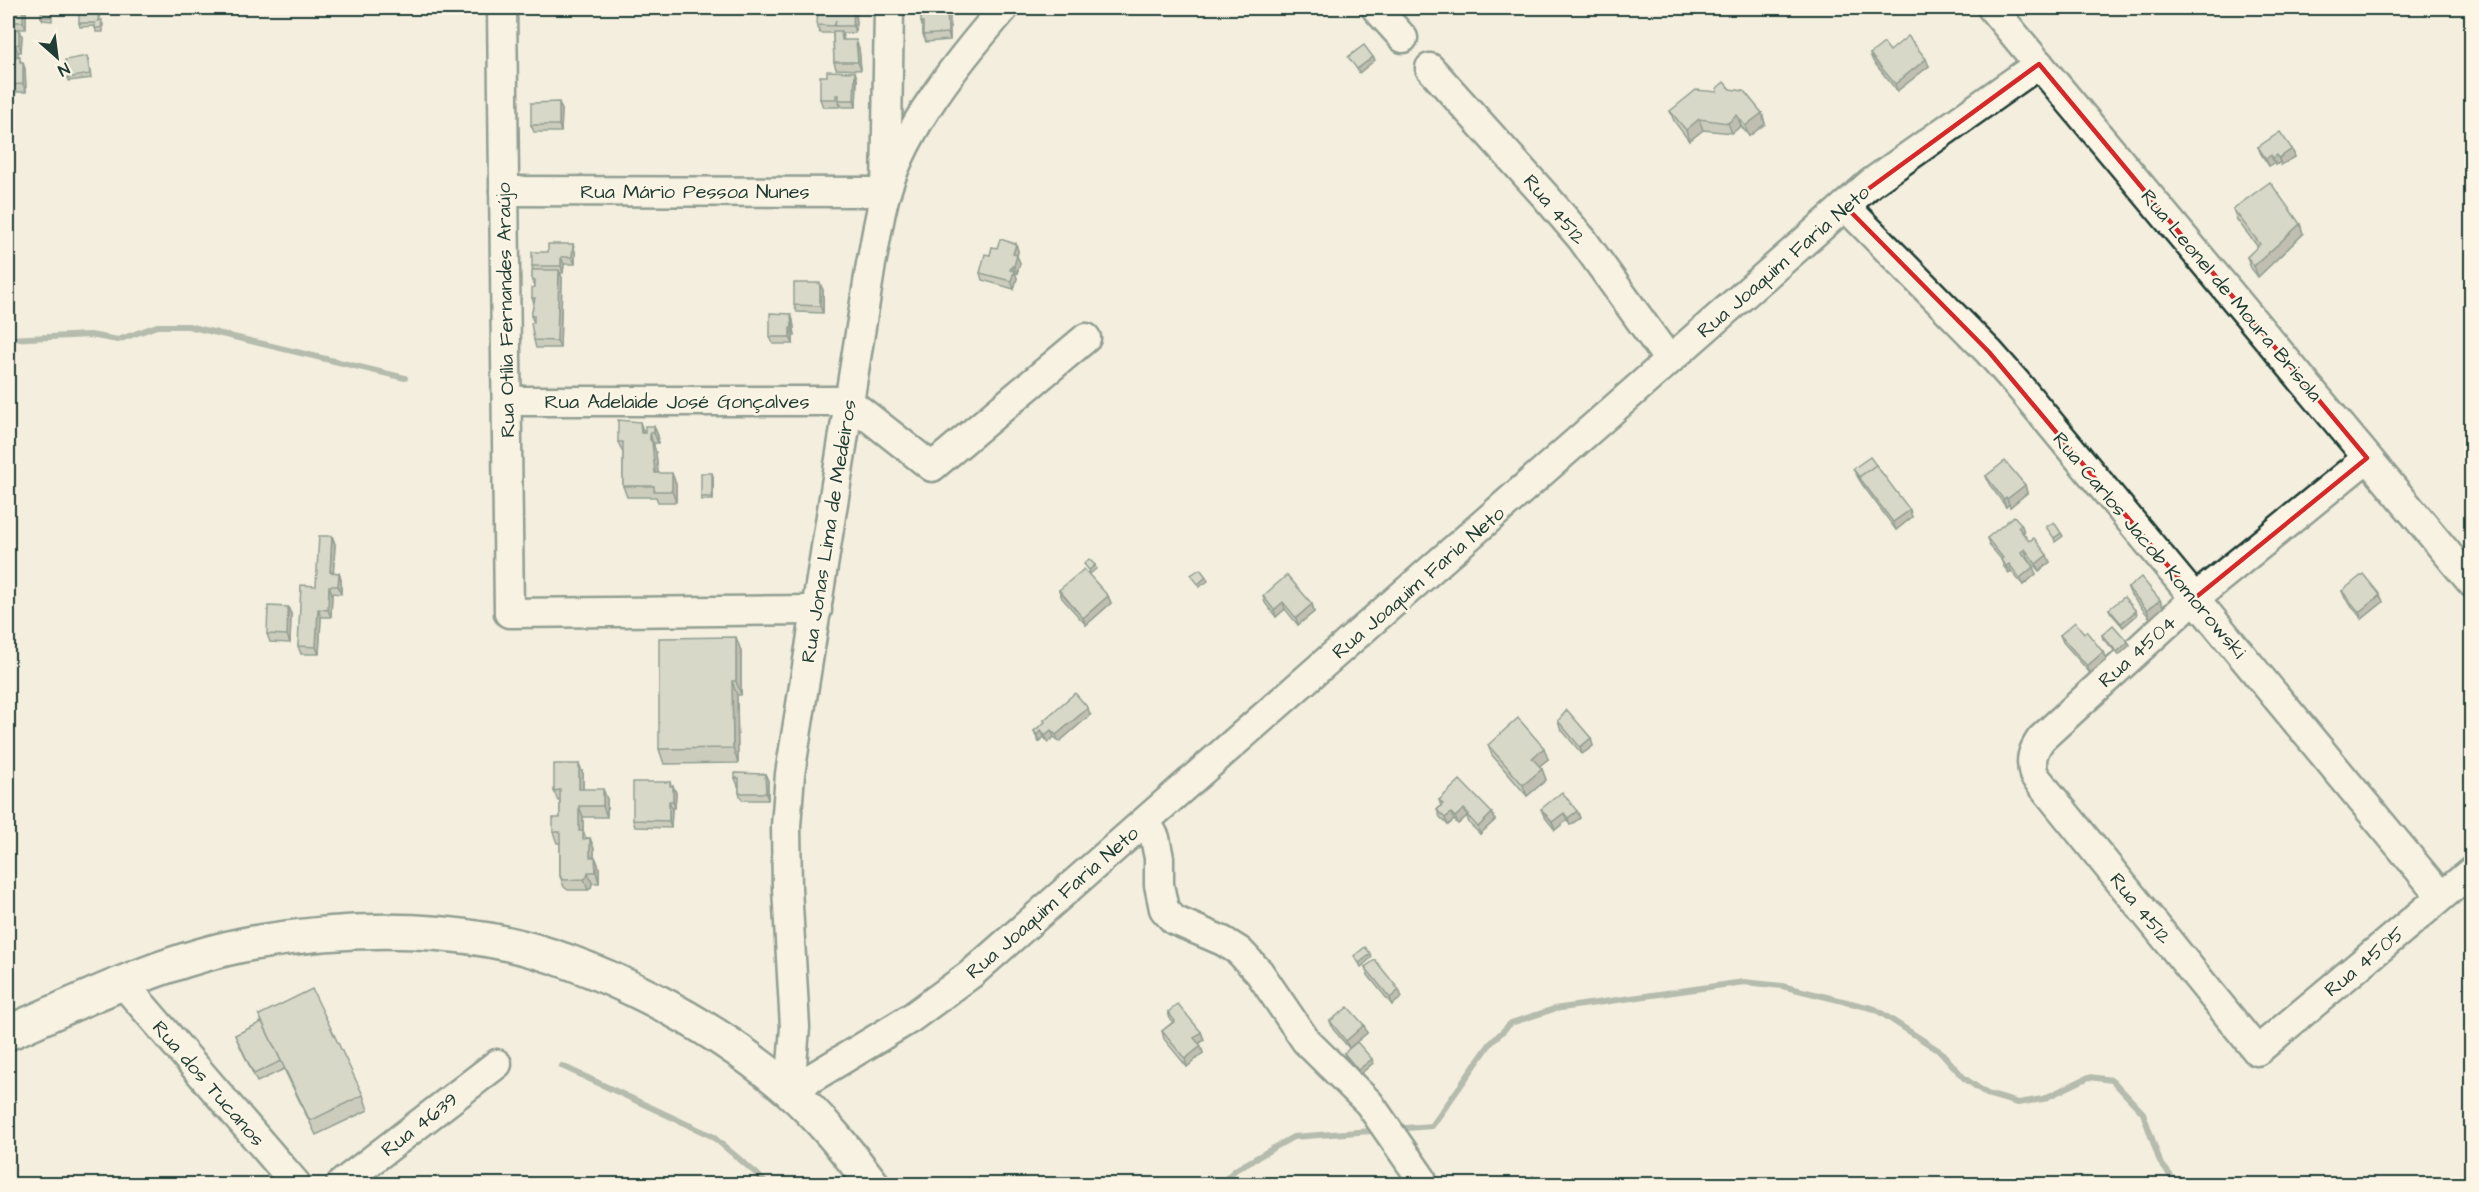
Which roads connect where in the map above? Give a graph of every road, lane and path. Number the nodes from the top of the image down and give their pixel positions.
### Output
1 (502, 8) edge
2 (889, 8) edge
3 (1004, 8) edge
4 (1376, 8) edge
5 (1992, 8) edge
6 (1402, 38) dead end
7 (2039, 64) junction
8 (1430, 68) dead end
9 (504, 191) junction
10 (886, 192) junction
11 (1845, 206) junction
12 (1086, 338) dead end
13 (1669, 360) junction
14 (507, 401) junction
15 (848, 401) junction
16 (2367, 458) junction
17 (2472, 583) edge
18 (2195, 598) junction
19 (817, 610) junction
20 (2031, 763) joint
21 (1146, 822) junction
22 (2472, 871) edge
23 (2441, 896) junction
24 (122, 982) junction
25 (8, 1033) edge
26 (2257, 1051) joint
27 (497, 1064) dead end
28 (790, 1091) junction
29 (1421, 1178) dead end
30 (296, 1185) edge
31 (341, 1185) edge
32 (872, 1185) edge

1 - 9 street, Rua Otília Fernandes Araújo
2 - 10 street
3 - 10 street, Rua Jonas Lima de Medeiros
4 - 6 street
5 - 7 street, Rua Leonel de Moura Brisola
7 - 11 street, Rua Joaquim Faria Neto
7 - 16 street, Rua Leonel de Moura Brisola
8 - 13 street, Rua 4512
9 - 10 street, Rua Mário Pessoa Nunes
9 - 14 street, Rua Otília Fernandes Araújo
10 - 15 street, Rua Jonas Lima de Medeiros
11 - 13 street, Rua Joaquim Faria Neto
11 - 18 street, Rua Carlos Jacob Komorowski
12 - 15 street
13 - 21 street, Rua Joaquim Faria Neto
14 - 15 street, Rua Adelaide José Gonçalves
14 - 19 street, Rua Otília Fernandes Araújo
15 - 19 street, Rua Jonas Lima de Medeiros
16 - 17 street, Rua Leonel de Moura Brisola
16 - 18 street, Rua 4504
18 - 20 street, Rua 4504
18 - 23 street, Rua Carlos Jacob Komorowski
19 - 28 street, Rua Jonas Lima de Medeiros
20 - 26 street, Rua 4512
21 - 28 street, Rua Joaquim Faria Neto
21 - 29 street
22 - 23 street, Rua 4505
23 - 26 street, Rua 4505
24 - 25 main road
24 - 28 main road
24 - 30 street, Rua dos Tucanos
27 - 31 street, Rua 4639
28 - 32 main road

